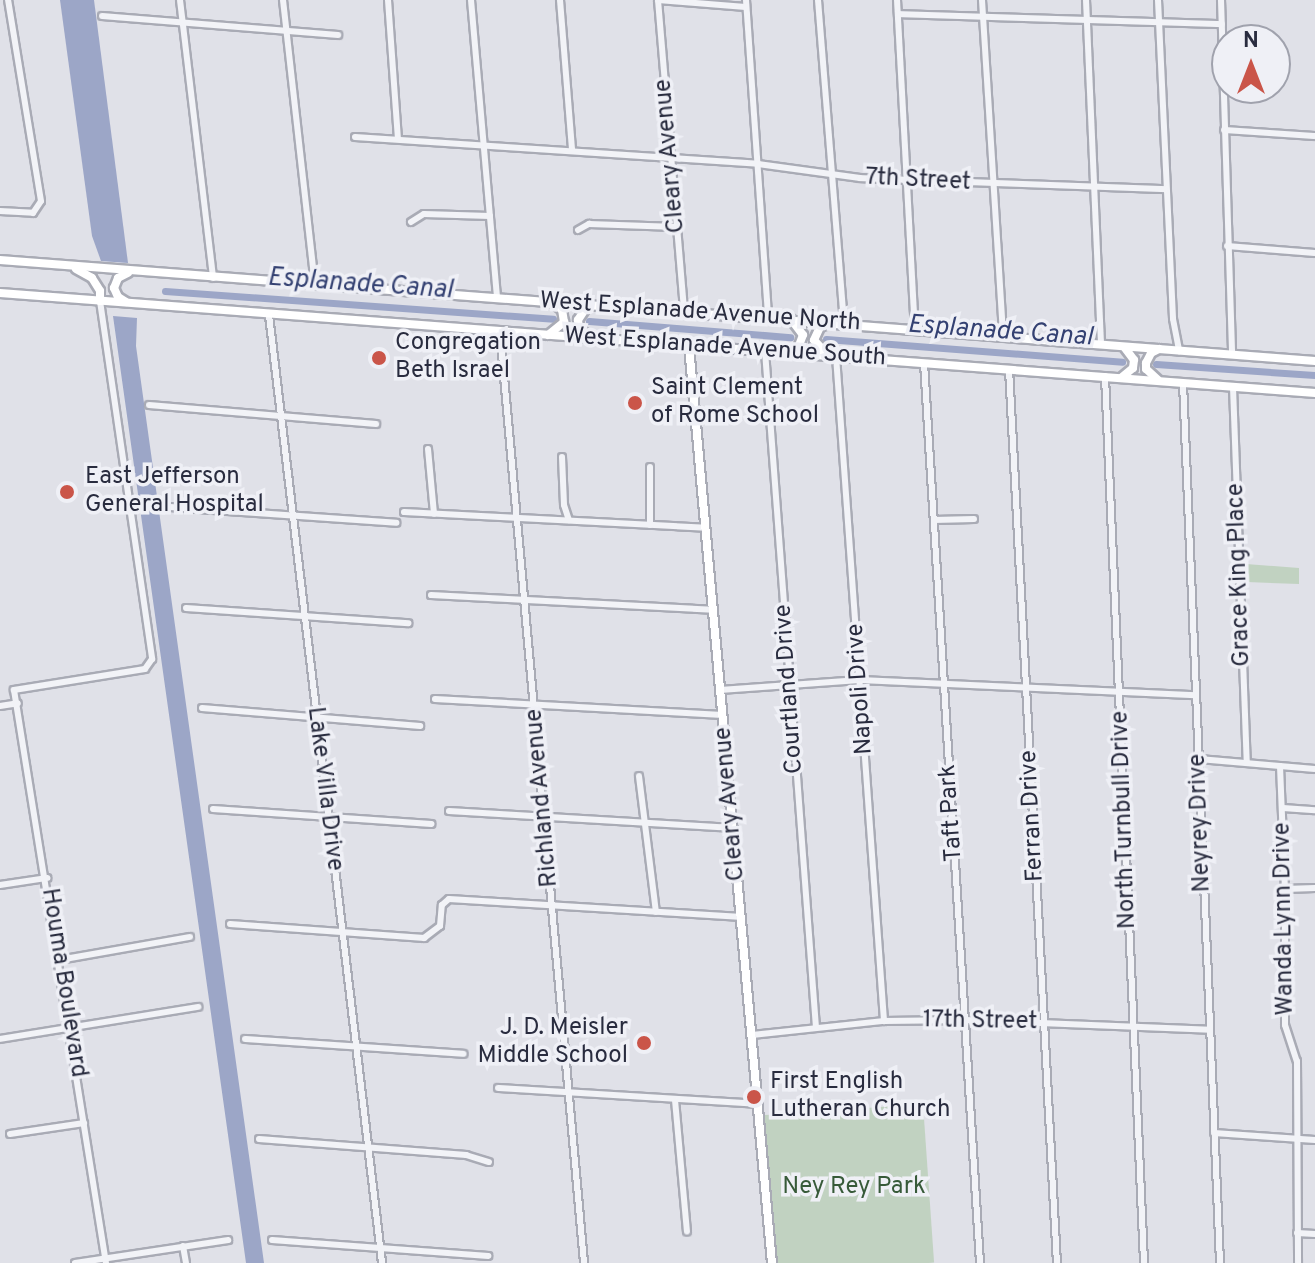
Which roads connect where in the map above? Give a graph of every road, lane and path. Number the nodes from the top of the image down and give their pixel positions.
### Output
1 (8, 0) edge
2 (180, 0) edge
3 (283, 0) edge
4 (388, 0) edge
5 (471, 0) edge
6 (560, 0) edge
7 (658, 0) edge
8 (818, 0) edge
9 (897, 0) edge
10 (982, 0) edge
11 (1086, 0) edge
12 (1158, 0) edge
13 (1221, 0) edge
14 (746, 4) edge
15 (898, 14) junction
16 (102, 16) dead end
17 (983, 16) junction
18 (1087, 20) junction
19 (1159, 22) junction
20 (182, 23) junction
21 (1222, 24) joint
22 (287, 31) junction
23 (338, 35) dead end
24 (1224, 104) edge
25 (1224, 130) junction
26 (1315, 136) edge
27 (355, 137) dead end
28 (398, 139) junction
29 (484, 143) junction
30 (572, 150) junction
31 (672, 158) junction
32 (758, 164) junction
33 (833, 175) junction
34 (909, 181) junction
35 (993, 184) junction
36 (1094, 187) junction
37 (1165, 189) junction
38 (0, 211) edge
39 (490, 216) junction
40 (411, 222) dead end
41 (677, 227) junction
42 (578, 230) dead end
43 (1227, 246) junction
44 (1315, 253) edge
45 (1, 260) edge
46 (71, 266) junction
47 (133, 272) junction
48 (213, 278) junction
49 (315, 284) junction
50 (0, 293) edge
51 (497, 298) junction
52 (100, 301) junction
53 (551, 301) junction
54 (131, 304) junction
55 (589, 304) junction
56 (684, 311) junction
57 (269, 315) junction
58 (768, 318) junction
59 (791, 319) junction
60 (833, 323) junction
61 (844, 323) junction
62 (915, 329) junction
63 (500, 332) junction
64 (548, 335) junction
65 (1003, 336) junction
66 (590, 338) junction
67 (1101, 344) junction
68 (689, 346) junction
69 (1121, 346) junction
70 (1159, 348) junction
71 (765, 351) junction
72 (1179, 351) junction
73 (786, 353) junction
74 (1232, 355) junction
75 (833, 356) junction
76 (1315, 361) edge
77 (924, 363) junction
78 (1009, 369) junction
79 (1105, 376) junction
80 (1117, 377) junction
81 (1159, 381) junction
82 (1183, 383) junction
83 (1233, 387) junction
84 (1315, 393) edge
85 (149, 405) dead end
86 (279, 416) junction
87 (376, 424) dead end
88 (428, 449) dead end
89 (562, 457) dead end
90 (650, 467) dead end
91 (170, 507) dead end
92 (404, 512) dead end
93 (434, 514) junction
94 (293, 517) junction
95 (518, 517) junction
96 (974, 519) dead end
97 (569, 520) junction
98 (934, 520) junction
99 (396, 523) dead end
100 (650, 525) junction
101 (706, 528) junction
102 (431, 595) dead end
103 (525, 600) junction
104 (186, 608) dead end
105 (713, 610) junction
106 (304, 616) junction
107 (408, 623) dead end
108 (860, 680) junction
109 (790, 684) junction
110 (944, 685) junction
111 (1026, 688) junction
112 (720, 690) junction
113 (1120, 692) junction
114 (1196, 695) junction
115 (435, 699) dead end
116 (18, 703) junction
117 (534, 703) junction
118 (0, 706) edge
119 (202, 708) dead end
120 (723, 715) junction
121 (314, 717) junction
122 (420, 726) dead end
123 (1199, 759) junction
124 (1247, 763) junction
125 (1280, 766) junction
126 (1315, 769) edge
127 (639, 776) dead end
128 (1283, 808) junction
129 (213, 809) dead end
130 (1315, 810) edge
131 (449, 811) dead end
132 (544, 815) junction
133 (329, 817) junction
134 (645, 822) junction
135 (431, 824) dead end
136 (733, 828) junction
137 (47, 878) junction
138 (0, 885) edge
139 (1315, 888) edge
140 (1285, 889) junction
141 (553, 906) junction
142 (656, 912) junction
143 (741, 917) junction
144 (230, 924) dead end
145 (342, 933) junction
146 (190, 937) dead end
147 (59, 960) junction
148 (198, 1007) dead end
149 (965, 1020) junction
150 (884, 1021) junction
151 (1044, 1023) junction
152 (69, 1026) junction
153 (816, 1027) junction
154 (1135, 1029) junction
155 (1210, 1030) junction
156 (752, 1035) junction
157 (0, 1039) edge
158 (245, 1039) dead end
159 (356, 1047) junction
160 (463, 1054) dead end
161 (498, 1088) dead end
162 (569, 1094) junction
163 (675, 1100) junction
164 (758, 1104) junction
165 (84, 1123) junction
166 (1214, 1133) junction
167 (10, 1134) dead end
168 (259, 1139) dead end
169 (1298, 1139) junction
170 (1315, 1140) edge
171 (368, 1148) junction
172 (489, 1162) dead end
173 (687, 1231) dead end
174 (1297, 1233) junction
175 (1315, 1234) edge
176 (228, 1240) dead end
177 (272, 1240) dead end
178 (183, 1246) junction
179 (380, 1249) junction
180 (488, 1256) dead end
181 (106, 1260) edge
182 (75, 1263) edge
183 (186, 1263) edge
184 (382, 1263) edge
185 (584, 1263) edge
186 (772, 1263) edge
187 (980, 1263) edge
188 (1057, 1263) edge
189 (1144, 1263) edge
190 (1220, 1263) edge
191 (1298, 1263) edge

1 - 38 street
2 - 20 street
3 - 22 street
4 - 28 street
5 - 29 street
6 - 30 street
7 - 14 street
7 - 31 street, Cleary Avenue
8 - 33 street
9 - 15 street
10 - 17 street
11 - 18 street
12 - 19 street
13 - 21 street
14 - 32 street
15 - 17 street
15 - 34 street
16 - 20 street
17 - 18 street
17 - 35 street
18 - 19 street
18 - 36 street
19 - 21 street
19 - 37 street
20 - 22 street
20 - 48 street
22 - 23 street
22 - 49 street
24 - 25 street
25 - 26 street
25 - 43 street
27 - 28 street, 7th Street
28 - 29 street, 7th Street
29 - 30 street, 7th Street
29 - 39 street
30 - 31 street, 7th Street
31 - 32 street, 7th Street
31 - 41 street, Cleary Avenue
32 - 33 street, 7th Street
32 - 58 street
33 - 34 street, 7th Street
33 - 61 street
34 - 35 street, 7th Street
34 - 62 street
35 - 36 street, 7th Street
35 - 65 street
36 - 37 street, 7th Street
36 - 67 street
37 - 72 street
39 - 40 street
39 - 51 street
41 - 42 street
41 - 56 street, Cleary Avenue
43 - 44 street
43 - 74 street
45 - 46 main road, West Esplanade Avenue North
46 - 47 main road, West Esplanade Avenue North
46 - 52 main road
47 - 48 main road, West Esplanade Avenue North
47 - 54 main road
48 - 49 main road, West Esplanade Avenue North
49 - 51 main road, West Esplanade Avenue North
50 - 52 main road, West Esplanade Avenue South
51 - 53 main road, West Esplanade Avenue North
52 - 54 main road, West Esplanade Avenue South
52 - 116 street
53 - 55 main road, West Esplanade Avenue North
53 - 64 main road
54 - 57 main road, West Esplanade Avenue South
55 - 56 main road, West Esplanade Avenue North
55 - 66 main road
56 - 58 main road, West Esplanade Avenue North
57 - 63 main road, West Esplanade Avenue South
57 - 86 street, Lake Villa Drive
58 - 59 main road, West Esplanade Avenue North
59 - 60 main road, West Esplanade Avenue North
59 - 73 main road
60 - 61 main road, West Esplanade Avenue North
60 - 75 main road
61 - 62 main road, West Esplanade Avenue North
62 - 65 main road, West Esplanade Avenue North
63 - 64 main road, West Esplanade Avenue South
63 - 95 street, Richland Avenue
64 - 66 main road, West Esplanade Avenue South
65 - 67 main road, West Esplanade Avenue North
66 - 68 main road, West Esplanade Avenue South
67 - 69 main road, West Esplanade Avenue North
68 - 71 main road, West Esplanade Avenue South
68 - 101 main road, Cleary Avenue
69 - 70 main road, West Esplanade Avenue North
69 - 80 main road
70 - 72 main road, West Esplanade Avenue North
70 - 81 main road
71 - 73 main road, West Esplanade Avenue South
71 - 109 street, Courtland Drive
72 - 74 main road, West Esplanade Avenue North
73 - 75 main road, West Esplanade Avenue South
74 - 76 main road, West Esplanade Avenue North
75 - 77 main road, West Esplanade Avenue South
75 - 108 street, Napoli Drive
77 - 78 main road, West Esplanade Avenue South
77 - 98 street, Taft Park
78 - 79 main road, West Esplanade Avenue South
78 - 111 street, Ferran Drive
79 - 80 main road, West Esplanade Avenue South
79 - 113 street, North Turnbull Drive
80 - 81 main road, West Esplanade Avenue South
81 - 82 main road, West Esplanade Avenue South
82 - 83 main road, West Esplanade Avenue South
82 - 114 street, Neyrey Drive
83 - 84 main road, West Esplanade Avenue South
83 - 124 street, Grace King Place
85 - 86 street
86 - 87 street
86 - 94 street, Lake Villa Drive
88 - 93 street
89 - 97 street
90 - 100 street
91 - 94 street
92 - 93 street
93 - 95 street
94 - 99 street
94 - 106 street, Lake Villa Drive
95 - 97 street
95 - 103 street, Richland Avenue
96 - 98 street
97 - 100 street
98 - 110 street, Taft Park
100 - 101 street
101 - 105 main road, Cleary Avenue
102 - 103 street
103 - 105 street
103 - 117 street, Richland Avenue
104 - 106 street
105 - 112 main road, Cleary Avenue
106 - 107 street
106 - 121 street, Lake Villa Drive
108 - 109 street
108 - 110 street
108 - 150 street, Napoli Drive
109 - 112 street
109 - 153 street, Courtland Drive
110 - 111 street
110 - 149 street, Taft Park
111 - 113 street
111 - 151 street, Ferran Drive
112 - 120 main road, Cleary Avenue
113 - 114 street
113 - 154 street, North Turnbull Drive
114 - 123 street, Neyrey Drive
115 - 117 street
116 - 118 street
116 - 137 street, Houma Boulevard
117 - 120 street
117 - 132 street, Richland Avenue
119 - 121 street
120 - 136 main road, Cleary Avenue
121 - 122 street
121 - 133 street, Lake Villa Drive
123 - 124 street
123 - 155 street, Neyrey Drive
124 - 125 street
125 - 126 street
125 - 128 street, Wanda Lynn Drive
127 - 134 street
128 - 130 street
128 - 140 street, Wanda Lynn Drive
129 - 133 street
131 - 132 street
132 - 134 street
132 - 141 street, Richland Avenue
133 - 135 street
133 - 145 street, Lake Villa Drive
134 - 136 street
134 - 142 street
136 - 143 main road, Cleary Avenue
137 - 138 street
137 - 147 street, Houma Boulevard
139 - 140 street
140 - 169 street, Wanda Lynn Drive
141 - 142 street
141 - 145 street
141 - 162 street, Richland Avenue
142 - 143 street
143 - 156 main road, Cleary Avenue
144 - 145 street
145 - 159 street, Lake Villa Drive
146 - 147 street
147 - 152 street, Houma Boulevard
148 - 152 street
149 - 150 street, 17th Street
149 - 151 street, 17th Street
149 - 187 street, Taft Park
150 - 153 street, 17th Street
151 - 154 street, 17th Street
151 - 188 street, Ferran Drive
152 - 157 street
152 - 165 street, Houma Boulevard
153 - 156 street, 17th Street
154 - 155 street, 17th Street
154 - 189 street, North Turnbull Drive
155 - 166 street, Neyrey Drive
156 - 164 main road, Cleary Avenue
158 - 159 street
159 - 160 street
159 - 171 street, Lake Villa Drive
161 - 162 street
162 - 163 street
162 - 185 street, Richland Avenue
163 - 164 street
163 - 173 street
164 - 186 main road, Cleary Avenue
165 - 167 street
165 - 181 street, Houma Boulevard
166 - 169 street
166 - 190 street, Neyrey Drive
168 - 171 street
169 - 170 street
169 - 174 street, Wanda Lynn Drive
171 - 172 street
171 - 179 street, Lake Villa Drive
174 - 175 street
174 - 191 street, Wanda Lynn Drive
176 - 178 street
177 - 179 street
178 - 181 street
178 - 183 street
179 - 180 street
179 - 184 street, Lake Villa Drive
181 - 182 street

